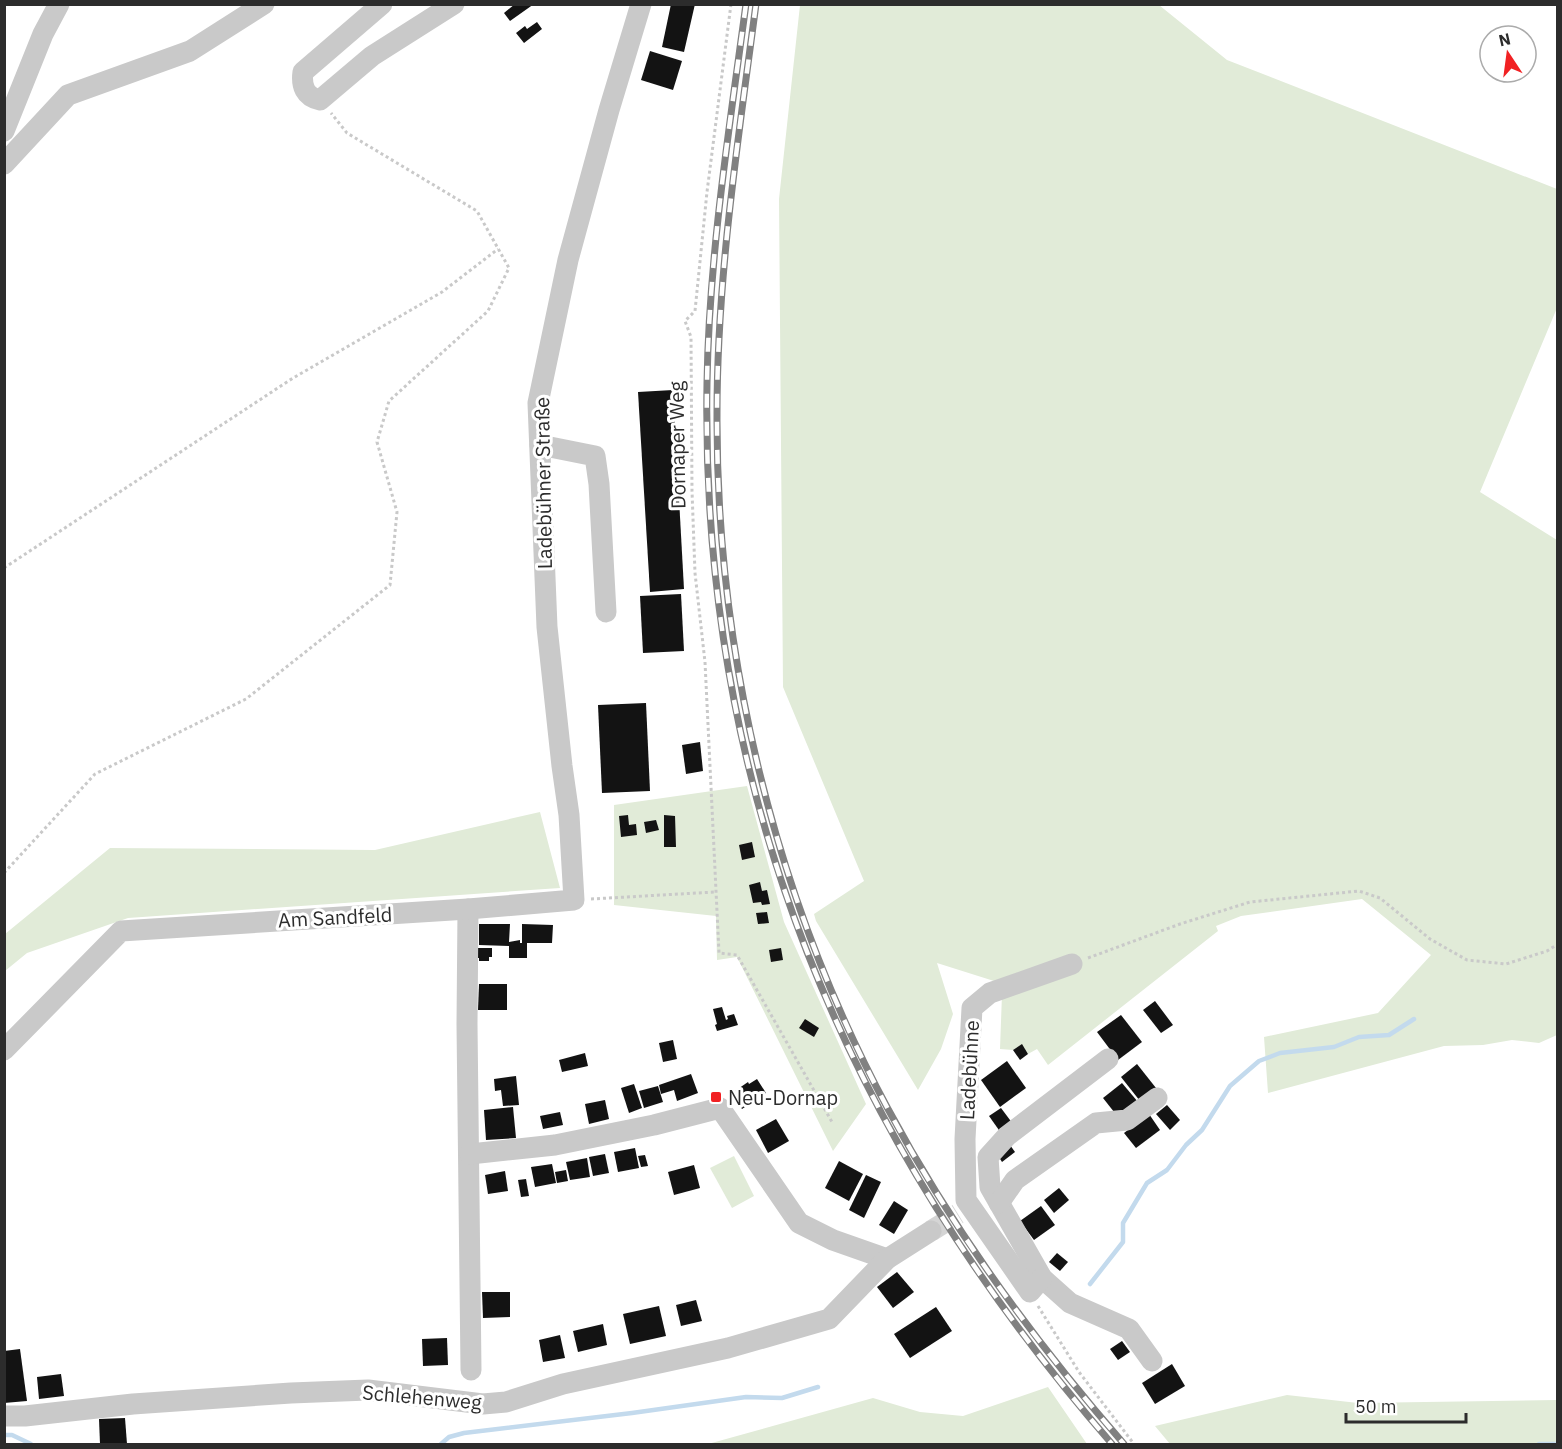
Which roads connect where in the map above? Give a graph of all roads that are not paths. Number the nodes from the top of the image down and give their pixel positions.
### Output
1 (58, 4) edge
2 (264, 4) edge
3 (382, 4) edge
4 (454, 4) edge
5 (641, 4) edge
6 (4, 131) edge
7 (4, 164) edge
8 (540, 445) junction
9 (606, 612) dead end
10 (574, 900) joint
11 (468, 909) junction
12 (1071, 963) road end
13 (4, 1050) edge
14 (1108, 1059) dead end
15 (1157, 1098) dead end
16 (470, 1154) junction
17 (999, 1203) junction
18 (932, 1231) tunnel mouth
19 (887, 1259) junction
20 (1036, 1285) junction
21 (1152, 1361) dead end
22 (471, 1370) dead end
23 (4, 1416) edge

1 - 6 street
2 - 7 street
3 - 4 street
5 - 8 street, Ladebühner Straße
8 - 9 street
8 - 10 street, Ladebühner Straße
10 - 11 street, Am Sandfeld
11 - 13 street, Am Sandfeld
11 - 16 street
12 - 20 street, Ladebühne
14 - 17 street, Ladebühne
15 - 17 street
16 - 19 street
16 - 22 street
17 - 20 street, Ladebühne
18 - 19 street
19 - 23 street, Schlehenweg
20 - 21 street, Ladebühne

